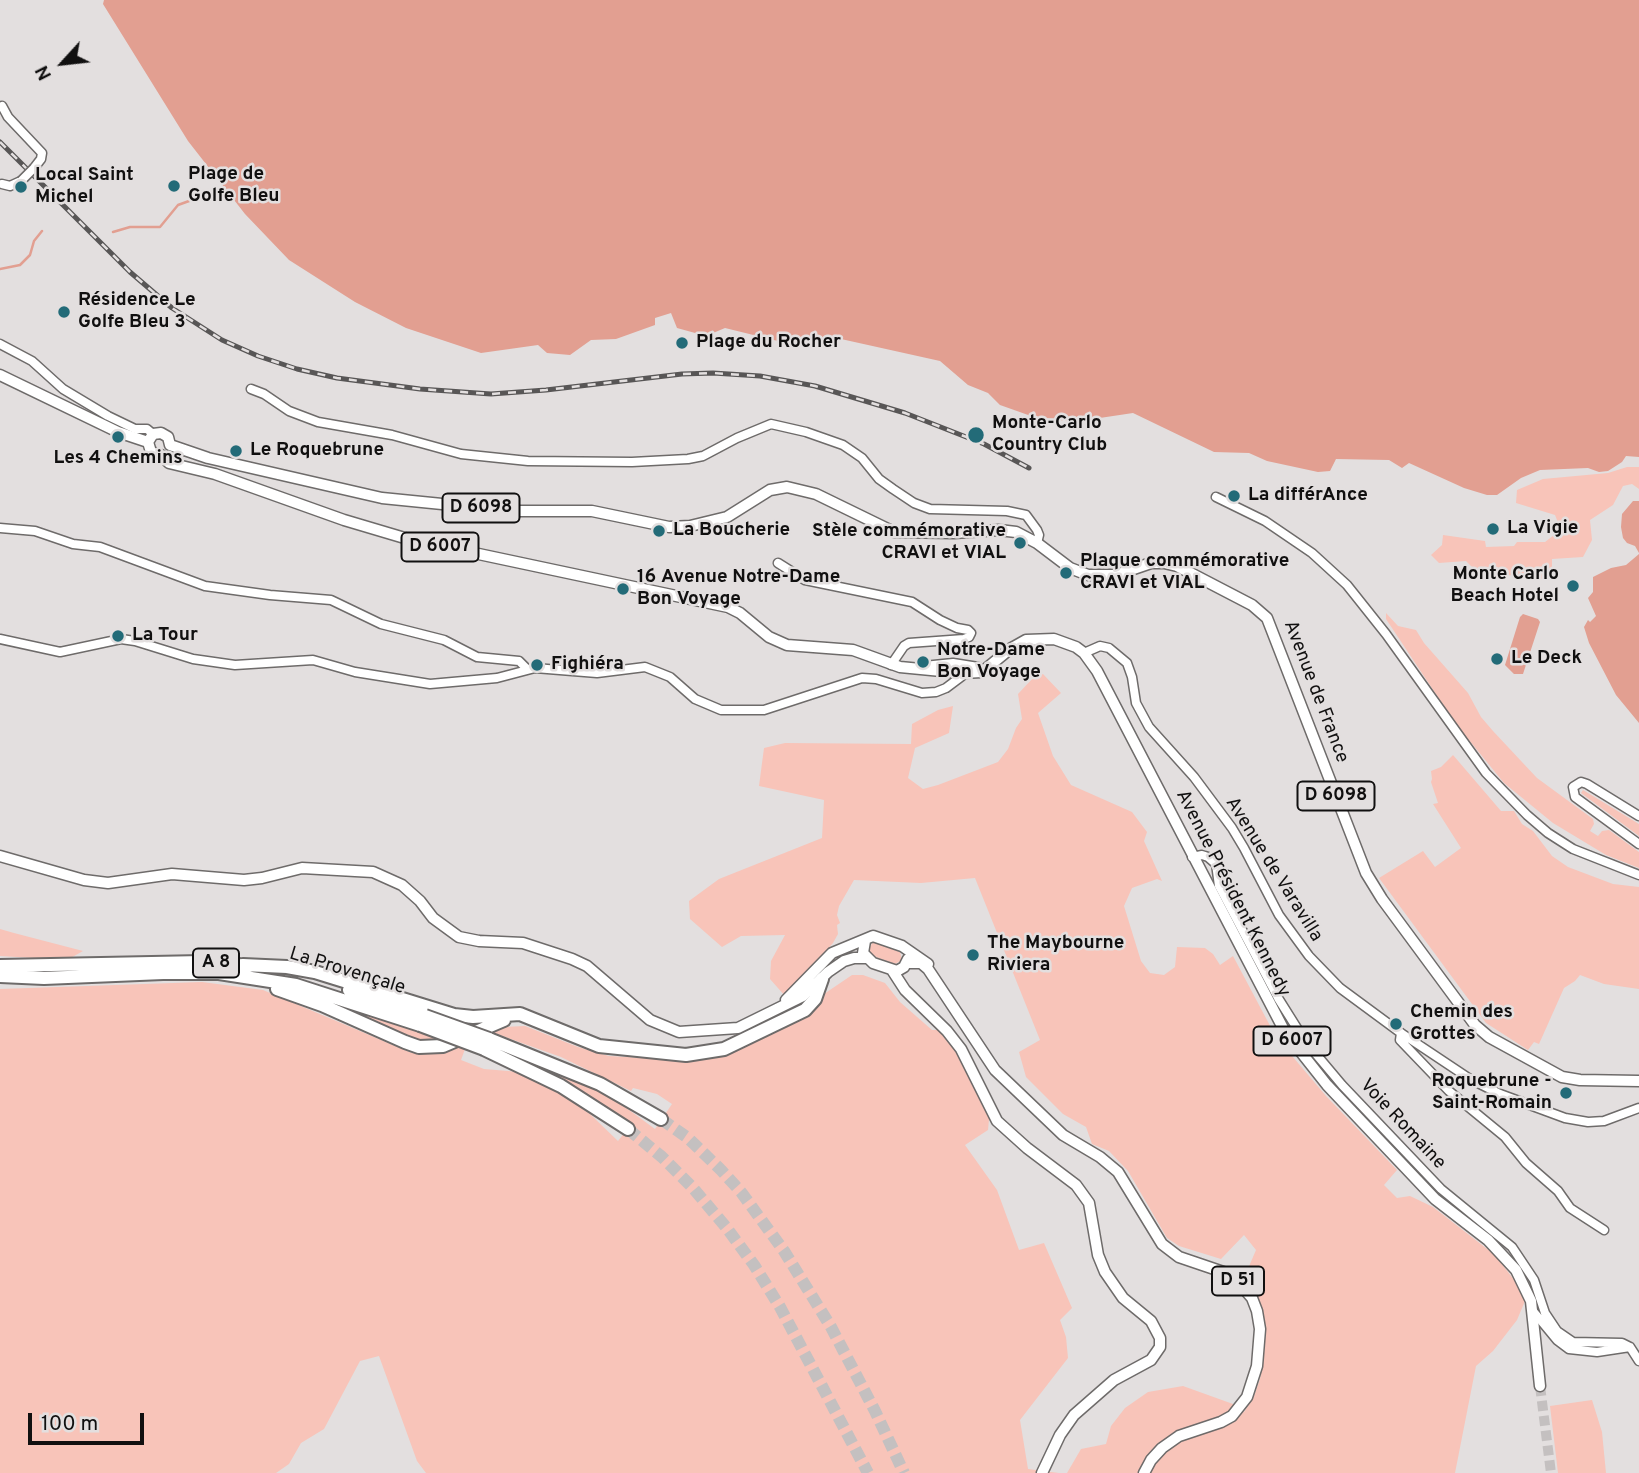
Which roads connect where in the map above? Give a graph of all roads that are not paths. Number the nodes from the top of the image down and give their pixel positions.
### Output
1 (2, 106) dead end
2 (1, 182) edge
3 (0, 344) edge
4 (0, 375) edge
5 (251, 389) dead end
6 (150, 438) junction
7 (170, 445) junction
8 (161, 455) junction
9 (1216, 497) dead end
10 (0, 528) edge
11 (1037, 543) junction
12 (778, 563) dead end
13 (0, 639) edge
14 (1084, 653) junction
15 (891, 665) junction
16 (527, 669) junction
17 (959, 669) junction
18 (1639, 816) edge
19 (1639, 845) edge
20 (0, 856) edge
21 (1192, 857) junction
22 (1639, 875) edge
23 (865, 941) junction
24 (906, 951) junction
25 (866, 958) junction
26 (824, 961) junction
27 (243, 965) junction
28 (906, 965) junction
29 (0, 966) edge
30 (892, 970) junction
31 (219, 973) junction
32 (0, 976) edge
33 (822, 979) junction
34 (939, 984) junction
35 (813, 989) junction
36 (915, 998) junction
37 (775, 1010) junction
38 (794, 1015) junction
39 (422, 1020) junction
40 (543, 1025) junction
41 (1401, 1033) junction
42 (486, 1044) junction
43 (1639, 1081) edge
44 (1639, 1108) edge
45 (662, 1119) tunnel mouth
46 (628, 1129) tunnel mouth
47 (1604, 1230) dead end
48 (1532, 1311) junction
49 (1553, 1336) junction
50 (1536, 1339) junction
51 (1630, 1347) junction
52 (1639, 1361) edge
53 (1540, 1386) tunnel mouth
54 (1042, 1473) edge
55 (1144, 1473) edge

1 - 2 street, bridge
3 - 6 street
4 - 6 main road
5 - 11 street
6 - 7 main road
6 - 8 main road
7 - 8 main road
7 - 11 main road, D 6098
8 - 15 main road, D 6007
9 - 22 street
10 - 16 street
11 - 43 main road, Avenue de France / D 6098
12 - 15 street
13 - 16 street
14 - 17 main road, D 6007
14 - 21 main road, Avenue Président Kennedy / D 6007
14 - 41 street, Avenue de Varavilla
15 - 17 main road, D 6007
16 - 17 street
18 - 19 street
20 - 37 main road
21 - 48 main road, Avenue Président Kennedy / D 6007
21 - 51 street, Voie Romaine
23 - 24 main road
23 - 25 main road
23 - 26 main road
24 - 28 main road
24 - 34 main road, D 51
25 - 30 main road
25 - 33 main road
26 - 35 main road
26 - 37 main road
27 - 29 highway, La Provençale / A 8
27 - 39 highway, La Provençale / A 8
27 - 40 highway
28 - 30 main road
28 - 34 main road, D 51
28 - 36 main road
30 - 36 main road
31 - 32 highway, La Provençale / A 8
31 - 39 highway, La Provençale / A 8
31 - 40 highway
33 - 35 main road
33 - 38 highway
34 - 55 main road, D 51
35 - 37 main road
35 - 38 highway
36 - 54 main road
38 - 40 highway
39 - 42 highway, La Provençale / A 8, bridge
41 - 44 street, Avenue de Varavilla
41 - 47 street
42 - 45 highway, La Provençale / A 8
42 - 46 highway, La Provençale / A 8
48 - 49 street
48 - 50 main road, Avenue Président Kennedy / D 6007
49 - 50 street
49 - 51 street
50 - 53 main road, Avenue Président Kennedy / D 6007
51 - 52 street

